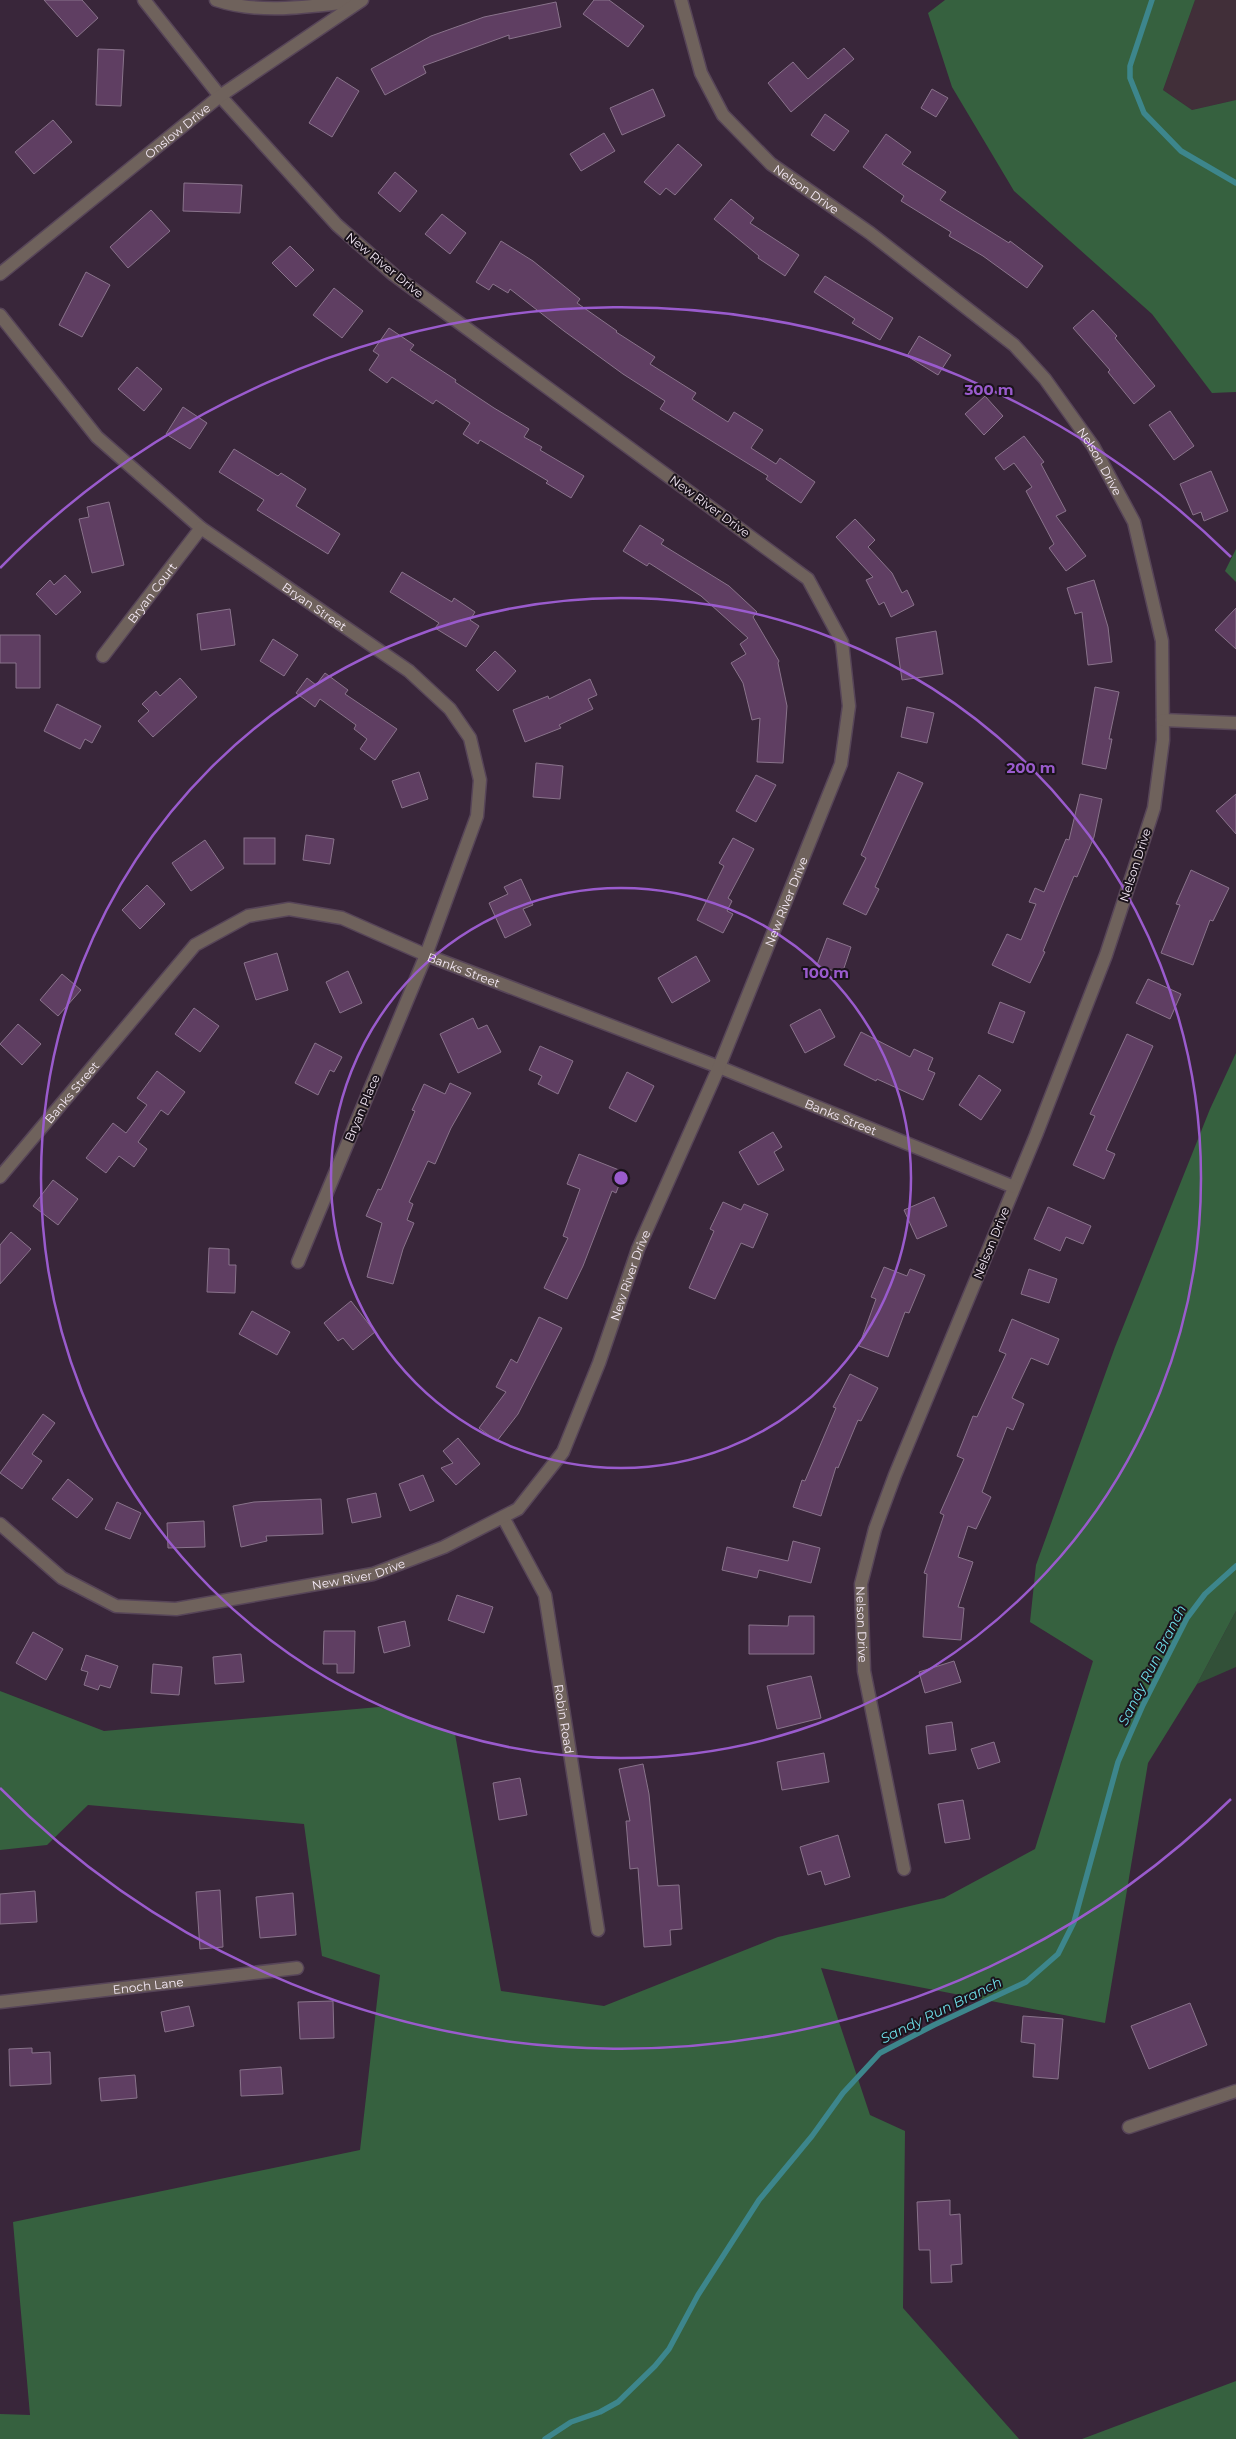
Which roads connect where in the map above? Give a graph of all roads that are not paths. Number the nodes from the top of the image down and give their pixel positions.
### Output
1 (144, 0) edge
2 (216, 0) edge
3 (361, 0) edge
4 (682, 0) edge
5 (220, 96) junction
6 (0, 274) edge
7 (0, 315) edge
8 (200, 528) junction
9 (103, 656) dead end
10 (1163, 720) junction
11 (1236, 723) edge
12 (426, 955) junction
13 (719, 1067) junction
14 (0, 1177) edge
15 (1014, 1187) junction
16 (298, 1262) dead end
17 (503, 1517) junction
18 (0, 1524) edge
19 (904, 1869) dead end
20 (598, 1930) dead end
21 (296, 1968) dead end
22 (0, 2002) edge
23 (1236, 2091) edge
24 (1129, 2127) dead end

1 - 5 street, New River Drive
2 - 3 street
3 - 5 street, Onslow Drive
4 - 10 street, Nelson Drive
5 - 6 street, Onslow Drive
5 - 13 street, New River Drive
7 - 8 street, Bryan Street
8 - 9 street, Bryan Court
8 - 12 street, Bryan Street
10 - 11 street
10 - 15 street, Nelson Drive
12 - 13 street, Banks Street
12 - 14 street, Banks Street
12 - 16 street, Bryan Place
13 - 15 street, Banks Street
13 - 17 street, New River Drive
15 - 19 street, Nelson Drive
17 - 18 street, New River Drive
17 - 20 street, Robin Road
21 - 22 street, Enoch Lane
23 - 24 street

